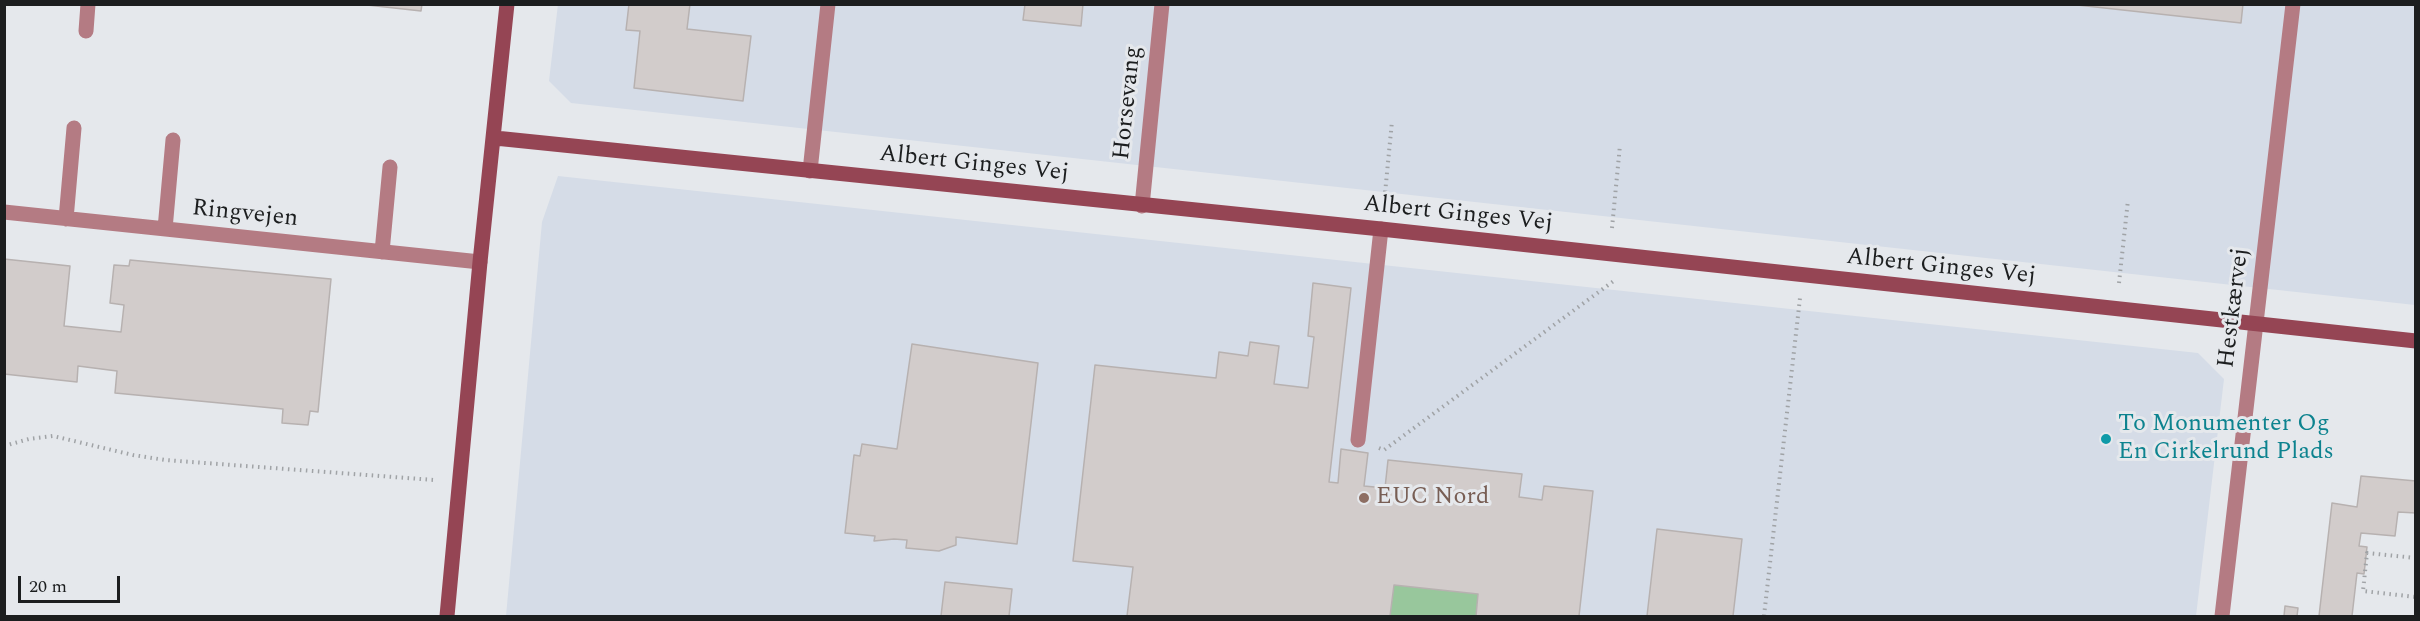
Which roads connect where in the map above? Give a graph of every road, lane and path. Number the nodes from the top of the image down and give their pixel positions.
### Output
1 (88, 4) edge
2 (507, 4) edge
3 (828, 4) edge
4 (1162, 4) edge
5 (2293, 4) edge
6 (86, 31) dead end
7 (1392, 121) dead end
8 (74, 128) dead end
9 (495, 138) junction
10 (173, 140) dead end
11 (1620, 145) dead end
12 (390, 167) dead end
13 (810, 171) junction
14 (2128, 200) dead end
15 (1142, 206) junction
16 (4, 212) edge
17 (66, 219) junction
18 (165, 229) junction
19 (1381, 229) junction
20 (382, 252) junction
21 (1610, 255) junction
22 (1645, 258) junction
23 (480, 262) junction
24 (1802, 276) junction
25 (2116, 309) junction
26 (2256, 324) junction
27 (2415, 341) edge
28 (1358, 440) joint
29 (4, 446) edge
30 (459, 482) junction
31 (2415, 558) edge
32 (2415, 597) edge
33 (447, 616) edge
34 (1764, 616) edge
35 (2222, 616) edge

1 - 6 street
2 - 9 street
3 - 13 street
4 - 15 street, Horsevang
5 - 26 street, Hestkærvej
7 - 19 path
8 - 17 street
9 - 13 street, Albert Ginges Vej
9 - 23 street
10 - 18 street
11 - 21 path
12 - 20 street
13 - 15 street, Albert Ginges Vej
14 - 25 path
15 - 19 street, Albert Ginges Vej
16 - 17 street, Ringvejen
17 - 18 street, Ringvejen
18 - 20 street, Ringvejen
19 - 21 street, Albert Ginges Vej
19 - 28 street
20 - 23 street, Ringvejen
21 - 22 street, Albert Ginges Vej
22 - 24 street, Albert Ginges Vej
22 - 28 path
23 - 30 street
24 - 25 street, Albert Ginges Vej
24 - 34 path
25 - 26 street, Albert Ginges Vej
26 - 27 street, Albert Ginges Vej
26 - 35 street, Hestkærvej
29 - 30 path
30 - 33 street
31 - 32 path

